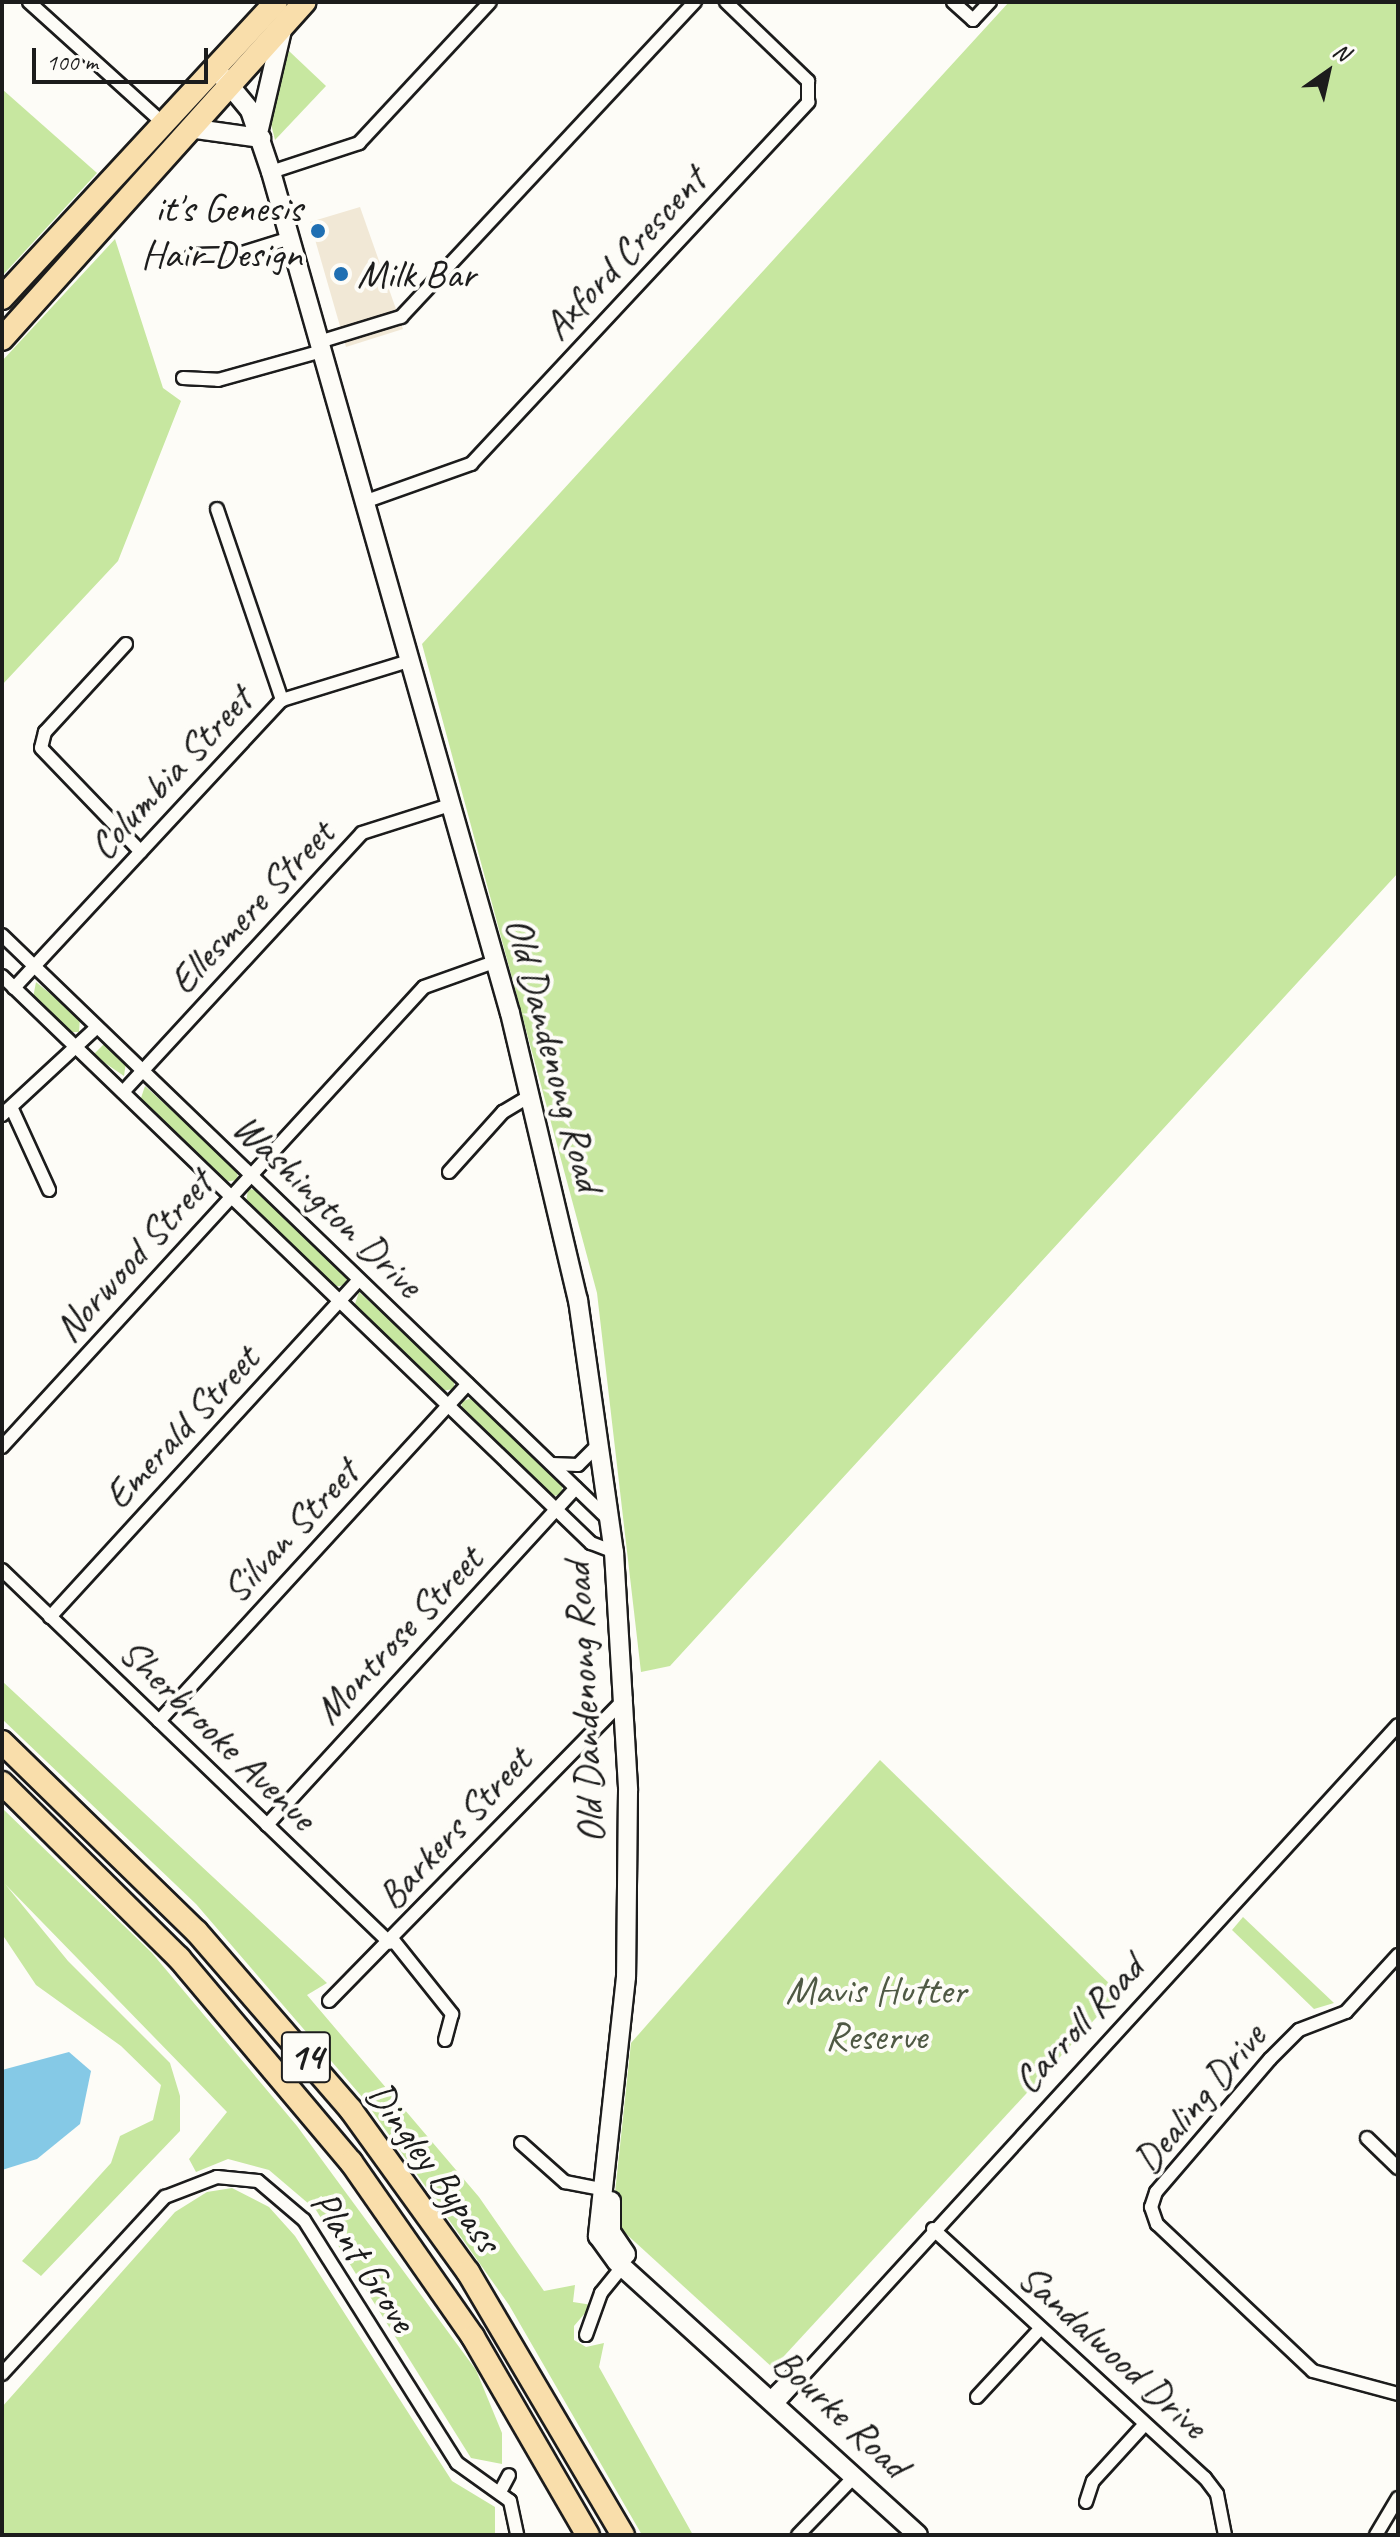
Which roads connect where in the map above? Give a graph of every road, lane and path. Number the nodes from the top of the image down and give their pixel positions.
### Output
1 (29, 2) edge
2 (304, 2) edge
3 (490, 2) edge
4 (695, 2) edge
5 (726, 2) edge
6 (953, 2) edge
7 (980, 2) edge
8 (990, 2) edge
9 (271, 4) edge
10 (970, 18) junction
11 (283, 27) junction
12 (214, 68) junction
13 (234, 87) junction
14 (163, 123) junction
15 (196, 129) junction
16 (260, 135) junction
17 (271, 172) junction
18 (290, 238) junction
19 (192, 255) dead end
20 (2, 298) edge
21 (2, 339) edge
22 (320, 346) junction
23 (183, 378) dead end
24 (364, 502) junction
25 (217, 509) dead end
26 (126, 644) dead end
27 (409, 661) junction
28 (282, 700) junction
29 (450, 805) junction
30 (141, 852) junction
31 (2, 935) edge
32 (494, 962) junction
33 (35, 967) junction
34 (2, 976) edge
35 (14, 988) junction
36 (97, 1027) junction
37 (77, 1048) junction
38 (143, 1071) junction
39 (123, 1092) junction
40 (530, 1096) junction
41 (7, 1112) edge
42 (449, 1172) dead end
43 (251, 1175) junction
44 (49, 1190) dead end
45 (232, 1196) junction
46 (359, 1280) junction
47 (340, 1301) junction
48 (468, 1384) junction
49 (448, 1405) junction
50 (601, 1441) junction
51 (2, 1447) edge
52 (549, 1462) junction
53 (576, 1488) junction
54 (557, 1510) junction
55 (610, 1521) junction
56 (614, 1552) junction
57 (2, 1570) edge
58 (50, 1617) junction
59 (626, 1698) junction
60 (159, 1721) junction
61 (1398, 1725) edge
62 (2, 1742) edge
63 (2, 1783) edge
64 (267, 1825) junction
65 (392, 1942) junction
66 (1398, 1955) edge
67 (329, 2001) dead end
68 (445, 2040) dead end
69 (1367, 2138) dead end
70 (521, 2143) dead end
71 (1398, 2168) edge
72 (606, 2190) junction
73 (933, 2229) junction
74 (626, 2262) junction
75 (1040, 2329) junction
76 (586, 2335) dead end
77 (2, 2374) edge
78 (1398, 2394) edge
79 (977, 2397) dead end
80 (774, 2400) junction
81 (1145, 2424) junction
82 (509, 2475) dead end
83 (855, 2476) junction
84 (500, 2492) junction
85 (1398, 2498) edge
86 (1086, 2502) dead end
87 (517, 2535) edge
88 (588, 2535) edge
89 (623, 2535) edge
90 (798, 2535) edge
91 (918, 2535) edge
92 (1225, 2535) edge
93 (1376, 2535) edge

1 - 14 street
2 - 11 highway
3 - 17 street
4 - 22 street
5 - 24 street, Axford Crescent
6 - 10 street
7 - 10 street
8 - 10 street
9 - 12 highway
11 - 13 highway
11 - 16 main road
12 - 13 main road, Old Dandenong Road
12 - 14 highway
13 - 15 highway
13 - 16 main road, Old Dandenong Road
14 - 20 highway
15 - 16 main road
15 - 21 highway
16 - 17 main road, Old Dandenong Road
17 - 18 main road, Old Dandenong Road
18 - 19 street
18 - 22 main road, Old Dandenong Road
22 - 23 street
22 - 24 main road, Old Dandenong Road
24 - 27 main road, Old Dandenong Road
25 - 28 street
26 - 30 street
27 - 28 street, Columbia Street
27 - 29 main road, Old Dandenong Road
28 - 30 street, Columbia Street
29 - 32 main road, Old Dandenong Road
29 - 38 street, Ellesmere Street
30 - 33 street, Columbia Street
31 - 33 street, Washington Drive
32 - 40 main road, Old Dandenong Road
32 - 43 street, Norwood Street
33 - 35 street, Columbia Street
33 - 36 street, Washington Drive
34 - 35 street, Washington Drive
35 - 37 street, Washington Drive
36 - 37 street
36 - 38 street, Washington Drive
37 - 39 street, Washington Drive
37 - 41 street
38 - 39 street, Ellesmere Street
38 - 43 street, Washington Drive
39 - 45 street, Washington Drive
40 - 42 street
40 - 50 main road, Old Dandenong Road
41 - 44 street
43 - 45 street, Norwood Street
43 - 46 street, Washington Drive
45 - 47 street, Washington Drive
45 - 51 street, Norwood Street
46 - 47 street, Emerald Street
46 - 48 street, Washington Drive
47 - 49 street, Washington Drive
47 - 58 street, Emerald Street
48 - 49 street, Silvan Street
48 - 52 street, Washington Drive
49 - 54 street, Washington Drive
49 - 60 street, Silvan Street
50 - 52 street
50 - 55 main road, Old Dandenong Road
52 - 53 street, Washington Drive
53 - 54 street, Montrose Street
53 - 55 street, Washington Drive
54 - 56 street, Washington Drive
54 - 64 street, Montrose Street
55 - 56 main road, Old Dandenong Road
56 - 59 main road, Old Dandenong Road
57 - 58 street, Sherbrooke Avenue
58 - 60 street, Sherbrooke Avenue
59 - 65 street, Barkers Street
59 - 72 main road, Old Dandenong Road
60 - 64 street, Sherbrooke Avenue
61 - 73 street, Carroll Road
62 - 89 highway, Dingley Bypass / 14
63 - 88 highway, Dingley Bypass / 14
64 - 65 street, Sherbrooke Avenue
65 - 67 street, Barkers Street
65 - 68 street, Sherbrooke Avenue
66 - 78 street, Dealing Drive
69 - 71 street
70 - 72 street
72 - 74 main road, Old Dandenong Road
73 - 75 street, Sandalwood Drive
73 - 80 street, Carroll Road
74 - 76 street
74 - 80 main road, Bourke Road
75 - 79 street
75 - 81 street, Sandalwood Drive
77 - 84 street, Plant Grove
80 - 83 main road, Bourke Road
81 - 86 street
81 - 92 street, Sandalwood Drive
82 - 84 street
83 - 90 street
83 - 91 main road, Bourke Road
84 - 87 street, Plant Grove
85 - 93 street

